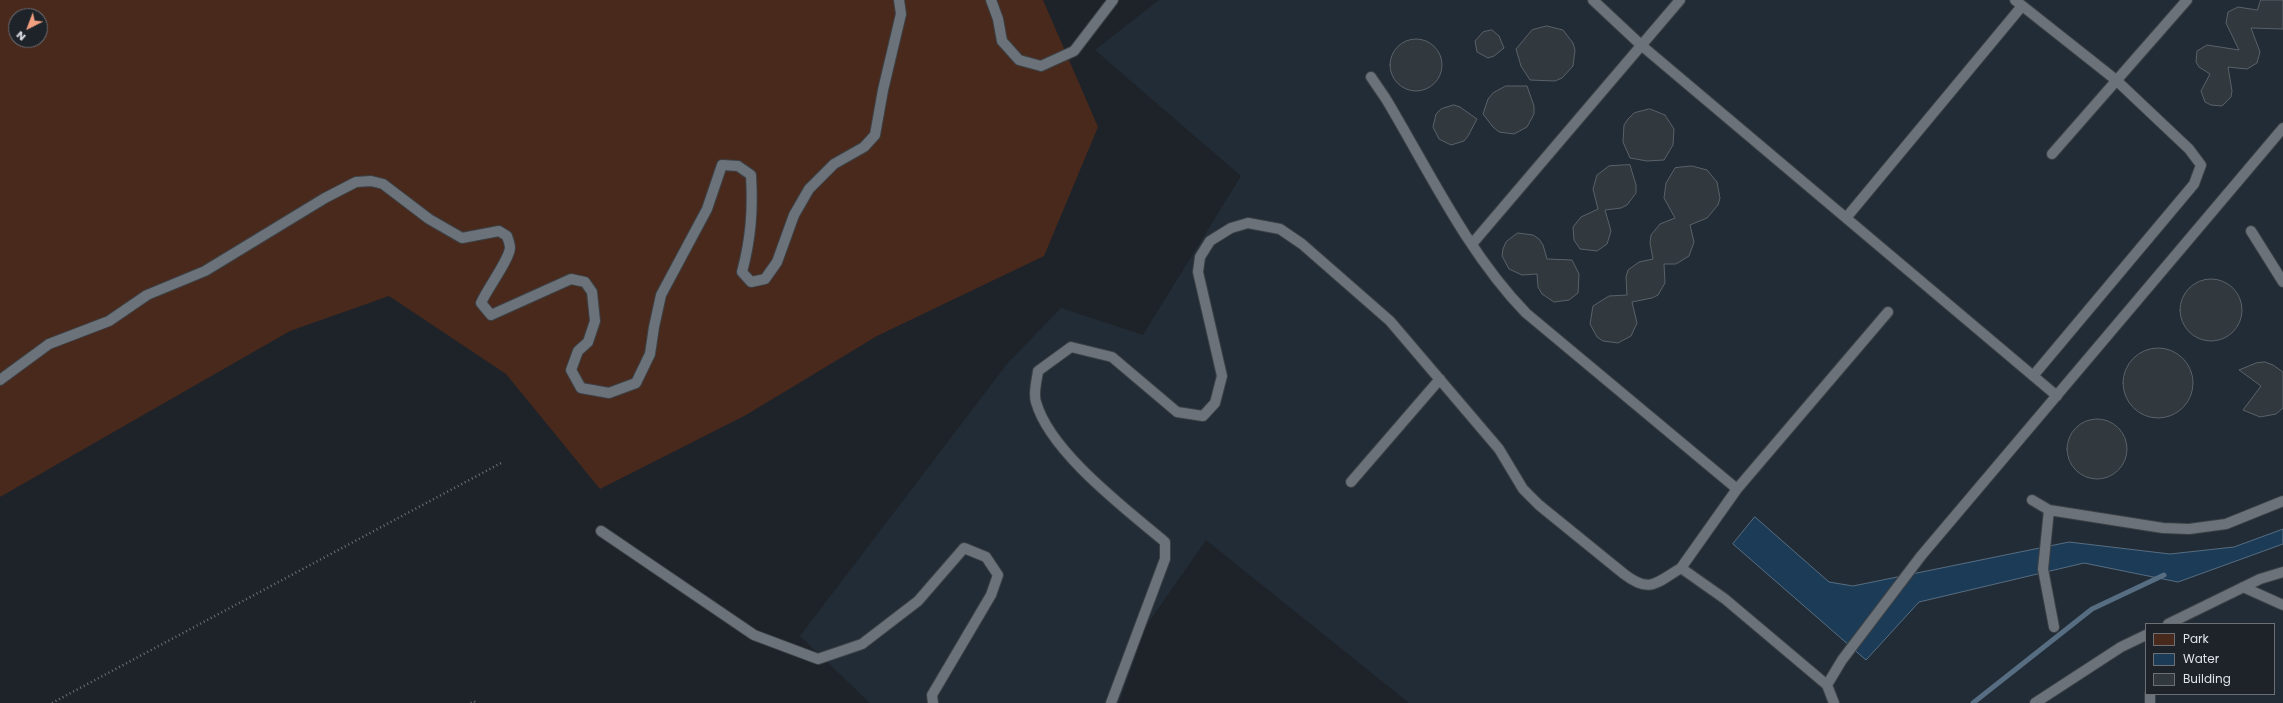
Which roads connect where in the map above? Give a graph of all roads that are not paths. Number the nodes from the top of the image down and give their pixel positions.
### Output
1 (898, 0) edge
2 (991, 0) edge
3 (1113, 0) edge
4 (1593, 0) edge
5 (1680, 0) edge
6 (2187, 0) edge
7 (2018, 3) edge
8 (1641, 45) junction
9 (1371, 77) dead end
10 (2116, 80) junction
11 (2283, 128) edge
12 (2052, 154) dead end
13 (1846, 218) junction
14 (2251, 231) dead end
15 (1472, 244) junction
16 (2283, 282) edge
17 (1888, 312) dead end
18 (2033, 376) junction
19 (1440, 379) junction
20 (0, 380) edge
21 (2057, 396) junction
22 (1351, 482) dead end
23 (1737, 489) junction
24 (2032, 500) dead end
25 (2283, 501) edge
26 (2049, 510) junction
27 (601, 531) dead end
28 (1681, 568) junction
29 (2283, 572) edge
30 (2243, 587) junction
31 (2283, 605) edge
32 (2170, 623) edge
33 (2054, 627) dead end
34 (2145, 635) edge
35 (1828, 685) junction
36 (933, 703) edge
37 (1111, 703) edge
38 (1834, 703) edge
39 (2035, 703) edge

1 - 20 lane
2 - 3 lane
4 - 8 lane
5 - 8 lane
6 - 10 lane
7 - 10 lane
7 - 13 lane
8 - 13 lane
8 - 15 lane
9 - 15 lane
10 - 12 lane
10 - 18 lane
11 - 21 lane
13 - 18 lane
14 - 16 lane
15 - 23 lane
17 - 23 lane
18 - 21 lane
19 - 22 lane
19 - 28 lane
19 - 37 lane
21 - 35 lane
23 - 28 lane
24 - 26 lane
25 - 26 lane
26 - 33 lane
27 - 36 lane
28 - 35 lane
29 - 30 lane
30 - 31 lane
30 - 32 lane
34 - 39 lane
35 - 38 lane

